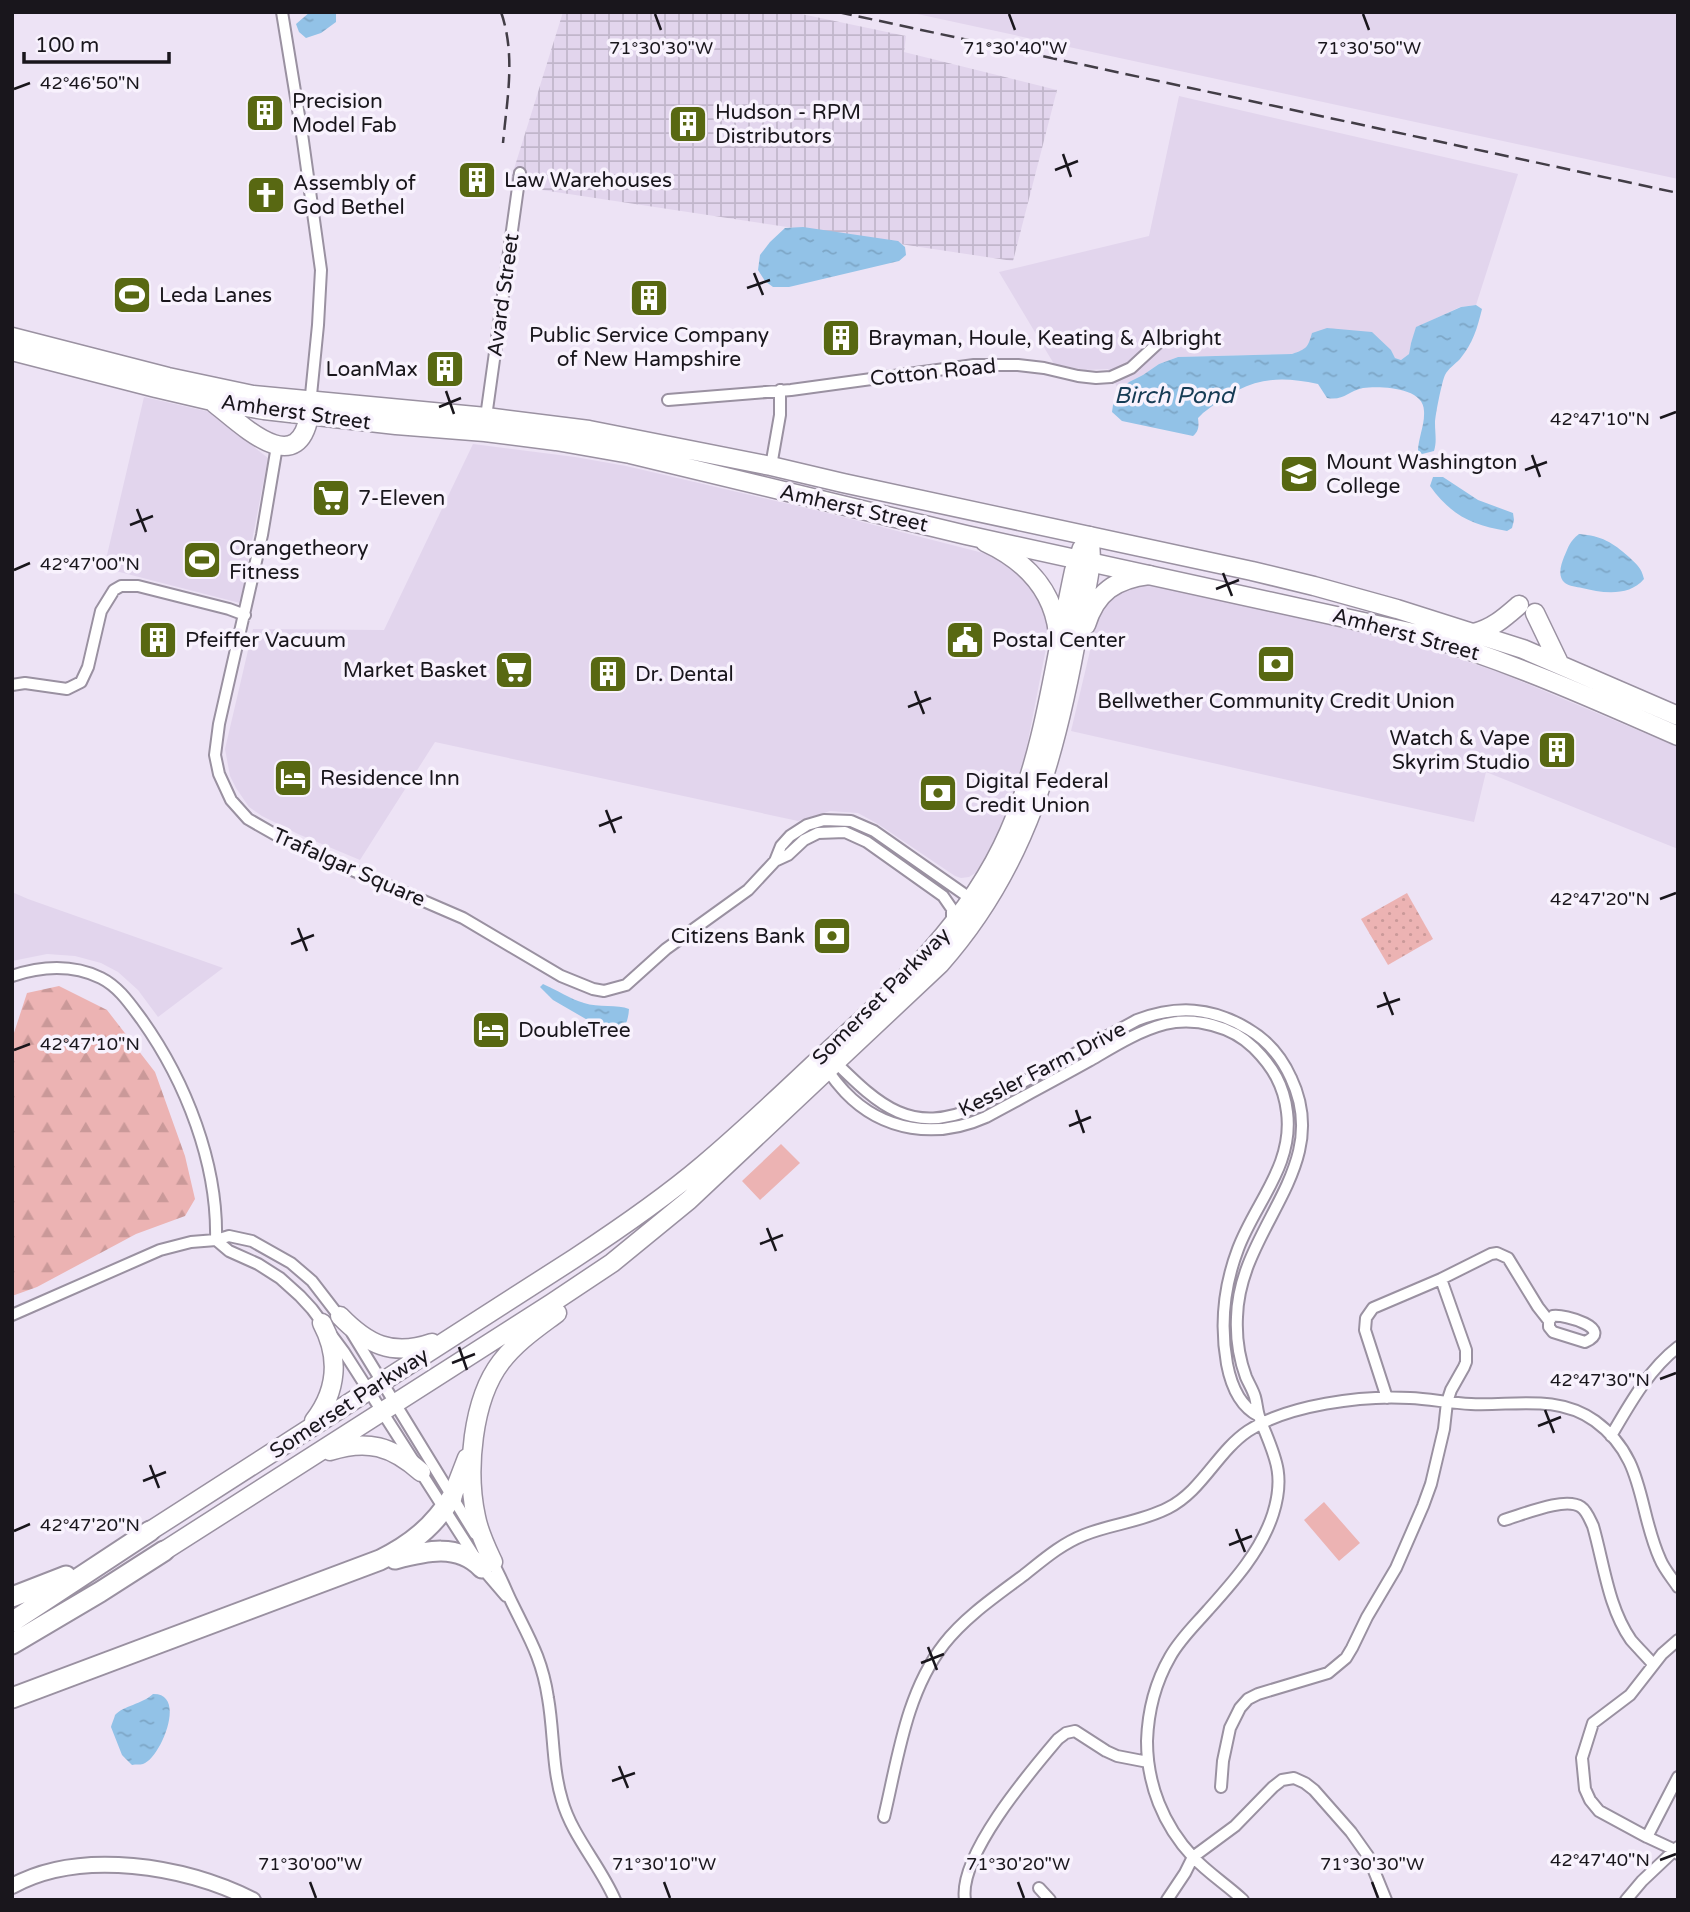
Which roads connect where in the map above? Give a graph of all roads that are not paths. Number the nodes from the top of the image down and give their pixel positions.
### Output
1 (282, 12) edge
2 (520, 173) dead end
3 (12, 337) edge
4 (1158, 343) dead end
5 (12, 351) edge
6 (780, 390) junction
7 (668, 400) dead end
8 (211, 401) junction
9 (310, 409) junction
10 (486, 417) junction
11 (277, 446) junction
12 (771, 466) junction
13 (966, 535) junction
14 (1089, 536) junction
15 (1084, 561) junction
16 (1149, 575) junction
17 (245, 615) junction
18 (1474, 633) junction
19 (1066, 653) junction
20 (1560, 665) junction
21 (12, 685) edge
22 (1678, 716) edge
23 (1678, 736) edge
24 (775, 861) junction
25 (978, 903) junction
26 (950, 929) junction
27 (12, 976) edge
28 (830, 1062) junction
29 (216, 1240) junction
30 (633, 1247) junction
31 (1441, 1279) junction
32 (12, 1315) edge
33 (340, 1316) junction
34 (1549, 1321) dead end
35 (323, 1323) junction
36 (464, 1330) junction
37 (1678, 1347) edge
38 (375, 1386) junction
39 (1387, 1398) junction
40 (1447, 1402) junction
41 (389, 1408) junction
42 (1260, 1420) junction
43 (475, 1431) junction
44 (302, 1433) junction
45 (1611, 1436) junction
46 (304, 1462) junction
47 (421, 1472) junction
48 (448, 1503) junction
49 (1504, 1520) dead end
50 (150, 1531) junction
51 (164, 1551) joint
52 (488, 1565) junction
53 (347, 1573) junction
54 (1678, 1587) edge
55 (12, 1597) edge
56 (12, 1622) edge
57 (1678, 1640) edge
58 (12, 1644) edge
59 (1653, 1664) junction
60 (12, 1698) edge
61 (1147, 1762) junction
62 (1678, 1777) edge
63 (1221, 1787) dead end
64 (884, 1816) dead end
65 (1647, 1837) junction
66 (1677, 1851) edge
67 (1193, 1857) junction
68 (12, 1886) edge
69 (1040, 1888) dead end
70 (253, 1900) edge
71 (615, 1900) edge
72 (965, 1900) edge
73 (1050, 1900) edge
74 (1167, 1900) edge
75 (1243, 1900) edge
76 (1386, 1900) edge
77 (1626, 1900) edge

1 - 9 street
2 - 10 street, Avard Street
3 - 9 main road, Amherst Street
4 - 6 street, Cotton Road
5 - 8 main road, Amherst Street
6 - 7 street, Cotton Road
6 - 12 street
8 - 9 main road, Amherst Street
8 - 11 main road
9 - 10 main road, Amherst Street
9 - 11 main road
9 - 13 main road, Amherst Street
10 - 12 main road, Amherst Street
11 - 17 street, Trafalgar Square
12 - 14 main road, Amherst Street
13 - 15 main road, Amherst Street
13 - 19 main road
14 - 15 main road, Somerset Parkway
14 - 18 main road, Amherst Street
15 - 16 main road, Amherst Street
15 - 19 main road, Somerset Parkway
16 - 19 main road
16 - 23 main road, Amherst Street
17 - 21 street
17 - 24 street, Trafalgar Square
18 - 20 main road, Amherst Street
18 - 20 main road
19 - 25 main road, Somerset Parkway
20 - 22 main road, Amherst Street
24 - 25 street, Trafalgar Square
24 - 26 street, Trafalgar Square
25 - 26 main road, Somerset Parkway
25 - 28 main road, Somerset Parkway
26 - 28 main road, Somerset Parkway
27 - 29 street
28 - 30 main road, Somerset Parkway
28 - 36 main road, Somerset Parkway
28 - 42 street, Kessler Farm Drive
29 - 32 street
29 - 33 street
29 - 35 street
30 - 41 main road, Somerset Parkway
30 - 43 main road
31 - 34 street
31 - 39 street
31 - 40 street
33 - 36 main road
33 - 38 street
35 - 38 street
35 - 44 main road
36 - 38 main road, Somerset Parkway
37 - 45 street
38 - 41 street
38 - 41 street
38 - 44 main road, Somerset Parkway
39 - 40 street
39 - 42 street
40 - 45 street
40 - 63 street
41 - 46 main road, Somerset Parkway
41 - 47 street
41 - 48 street
42 - 61 street, Kessler Farm Drive
42 - 64 street
43 - 48 main road
43 - 52 main road
44 - 50 main road, Somerset Parkway
45 - 54 street
46 - 47 main road
46 - 51 main road, Somerset Parkway
47 - 48 street
48 - 52 street
48 - 53 highway
49 - 59 street
50 - 55 highway
50 - 56 highway
51 - 58 highway
52 - 53 highway
52 - 71 street
53 - 60 highway
57 - 59 street
59 - 65 street
61 - 67 street, Kessler Farm Drive
61 - 72 street
62 - 65 street
65 - 66 street
66 - 77 street
67 - 74 street
67 - 75 street, Kessler Farm Drive
67 - 76 street
68 - 70 street
69 - 73 street

